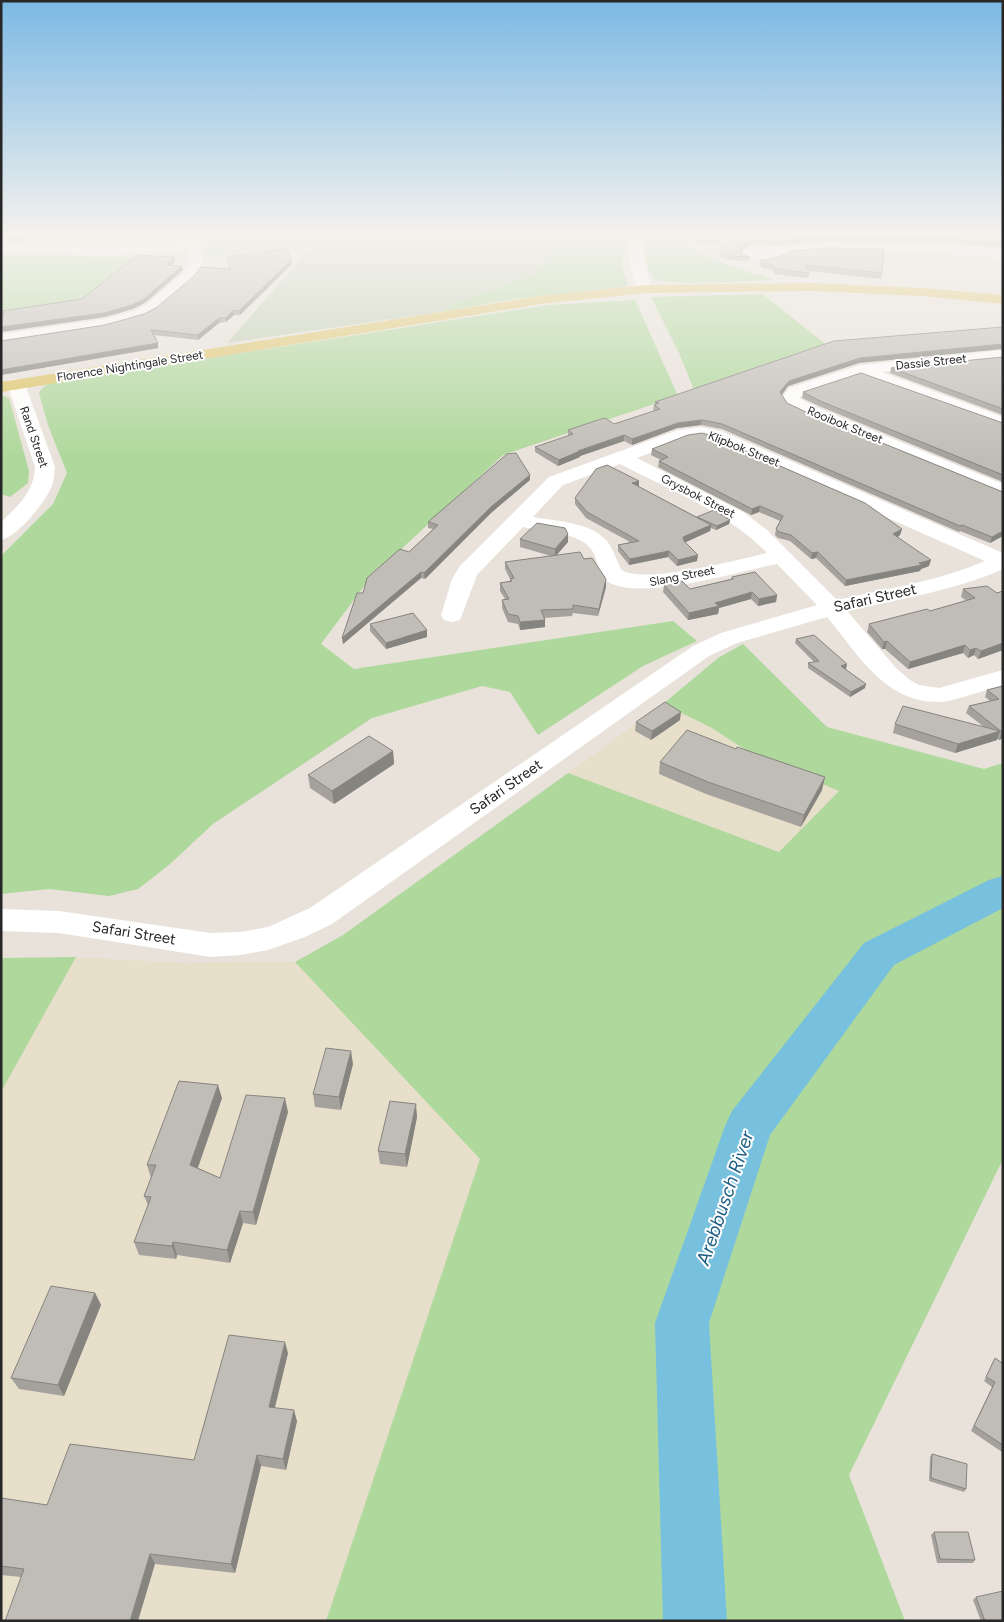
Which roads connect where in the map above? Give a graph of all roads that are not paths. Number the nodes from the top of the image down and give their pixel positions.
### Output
1 (151, 308) edge
2 (493, 308) edge
3 (1, 339) edge
4 (1003, 355) edge
5 (860, 370) junction
6 (8, 386) edge
7 (1002, 423) edge
8 (621, 457) junction
9 (1003, 491) edge
10 (517, 520) junction
11 (1, 534) edge
12 (782, 556) junction
13 (1003, 561) edge
14 (832, 608) junction
15 (452, 615) dead end
16 (1003, 677) edge
17 (1, 920) edge

1 - 3 street
2 - 6 main road, Florence Nightingale Street
4 - 5 street, Dassie Street
5 - 7 street
5 - 9 street, Rooibok Street
6 - 11 street, Rand Street
8 - 10 street, Klipbok Street
8 - 12 street, Grysbok Street
8 - 13 street, Klipbok Street
10 - 12 street, Slang Street
10 - 15 street, Klipbok Street
12 - 14 street, Grysbok Street
13 - 14 street, Safari Street
14 - 16 street, Grysbok Street
14 - 17 street, Safari Street

